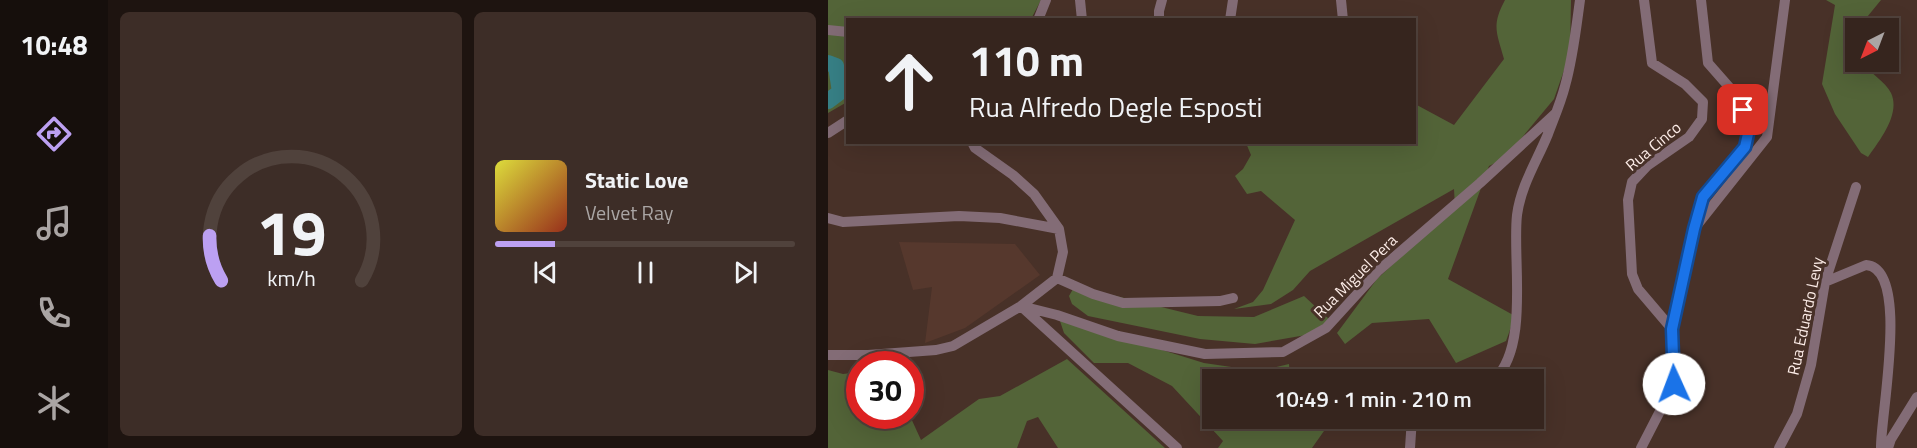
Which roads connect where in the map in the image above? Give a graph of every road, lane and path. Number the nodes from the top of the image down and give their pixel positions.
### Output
1 (1046, 0) edge
2 (1080, 0) edge
3 (1162, 0) edge
4 (1233, 0) edge
5 (1341, 0) edge
6 (1580, 0) edge
7 (1644, 0) edge
8 (1701, 0) edge
9 (1785, 0) edge
10 (1039, 18) edge
11 (1082, 18) edge
12 (1159, 18) edge
13 (1230, 18) edge
14 (1343, 18) edge
15 (828, 30) edge
16 (846, 33) edge
17 (1556, 113) junction
18 (846, 121) edge
19 (828, 133) edge
20 (973, 144) edge
21 (1856, 187) dead end
22 (828, 218) edge
23 (1059, 228) junction
24 (1694, 229) junction
25 (1057, 278) junction
26 (1825, 282) junction
27 (1233, 298) dead end
28 (1022, 306) junction
29 (1672, 329) junction
30 (828, 355) edge
31 (1502, 369) edge
32 (1917, 397) edge
33 (1411, 429) edge
34 (1177, 448) edge
35 (1410, 448) edge
36 (1641, 448) edge
37 (1779, 448) edge
38 (1881, 448) edge
39 (1888, 448) edge

1 - 10 street
2 - 11 street
3 - 12 street
4 - 13 street
5 - 14 street
6 - 17 street, Rua Miguel Pera
7 - 29 street, Rua Cinco
8 - 24 street
9 - 24 street
15 - 16 street
17 - 28 street, Rua Miguel Pera
17 - 31 street
18 - 19 street
20 - 23 street
21 - 26 street, Rua Eduardo Levy
22 - 23 street
23 - 25 street
24 - 29 street
25 - 27 street
25 - 28 street
26 - 37 street, Rua Eduardo Levy
26 - 38 street
28 - 30 street
28 - 34 street
29 - 36 street
32 - 39 street
33 - 35 street

